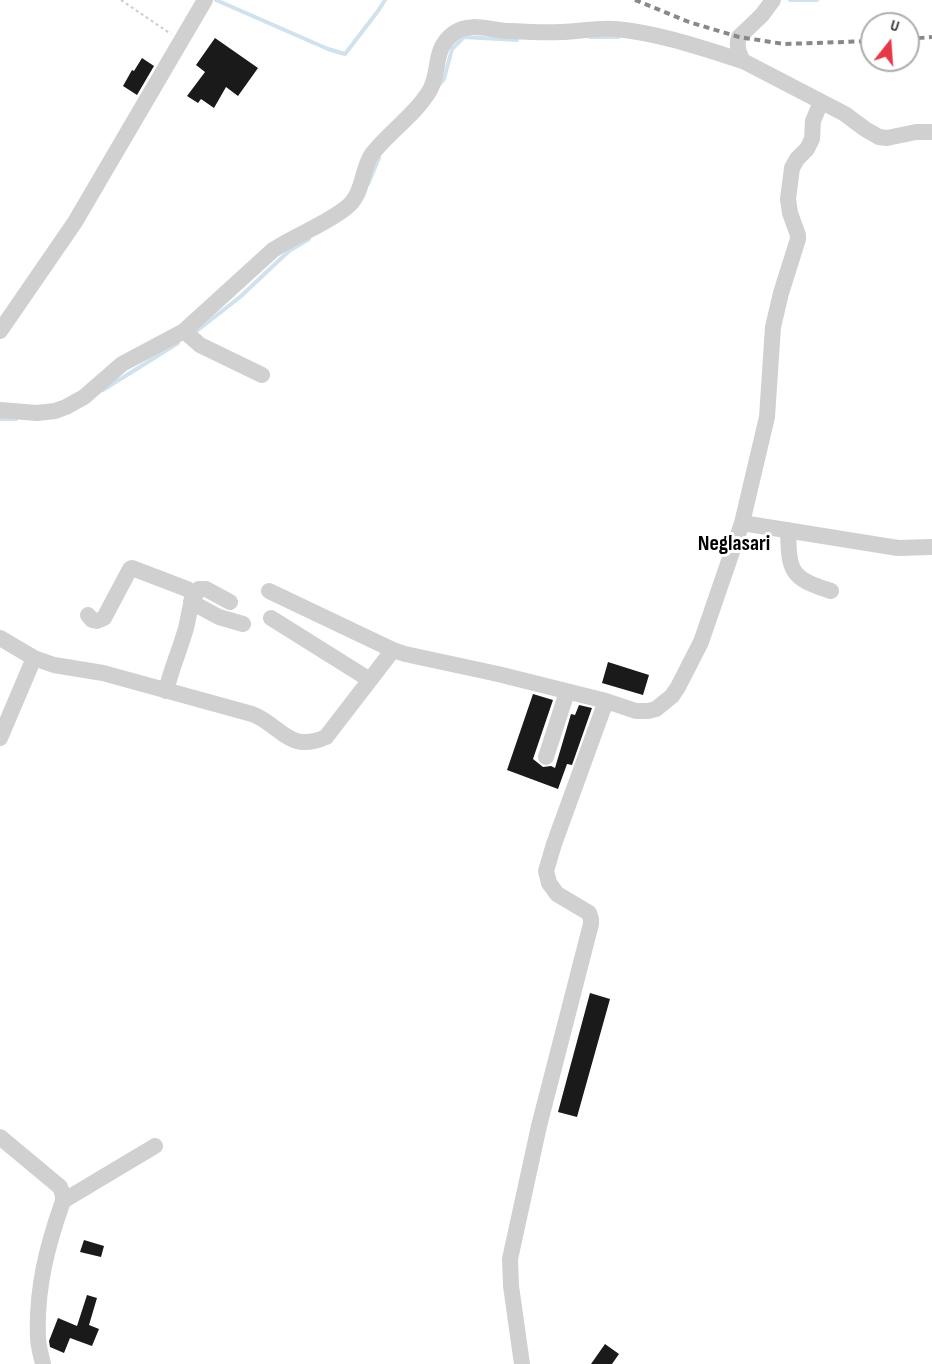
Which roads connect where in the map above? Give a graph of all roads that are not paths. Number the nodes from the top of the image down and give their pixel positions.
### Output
1 (771, 2) edge
2 (204, 3) edge
3 (743, 61) junction
4 (821, 102) junction
5 (932, 132) edge
6 (0, 331) edge
7 (188, 335) junction
8 (262, 375) dead end
9 (0, 410) edge
10 (742, 523) junction
11 (788, 530) junction
12 (932, 547) edge
13 (269, 591) dead end
14 (831, 591) dead end
15 (192, 599) junction
16 (230, 602) dead end
17 (88, 615) dead end
18 (272, 618) dead end
19 (243, 624) dead end
20 (0, 638) edge
21 (393, 650) junction
22 (34, 658) junction
23 (370, 680) junction
24 (166, 691) junction
25 (567, 692) junction
26 (606, 701) junction
27 (0, 738) edge
28 (546, 757) dead end
29 (0, 1137) edge
30 (155, 1146) dead end
31 (63, 1201) junction
32 (43, 1364) edge
33 (522, 1364) edge

1 - 3 street
2 - 6 street
3 - 4 street
3 - 7 street
4 - 5 street
4 - 10 street
7 - 8 street
7 - 9 street
10 - 11 street
10 - 26 street
11 - 12 street
11 - 14 street
13 - 21 street
15 - 16 street
15 - 17 street
15 - 19 street
15 - 24 street
18 - 23 street
20 - 22 street
21 - 23 street
21 - 25 street
22 - 24 street
22 - 27 street
23 - 24 street
25 - 26 street
25 - 28 street
26 - 33 street
29 - 31 street
30 - 31 street
31 - 32 street

